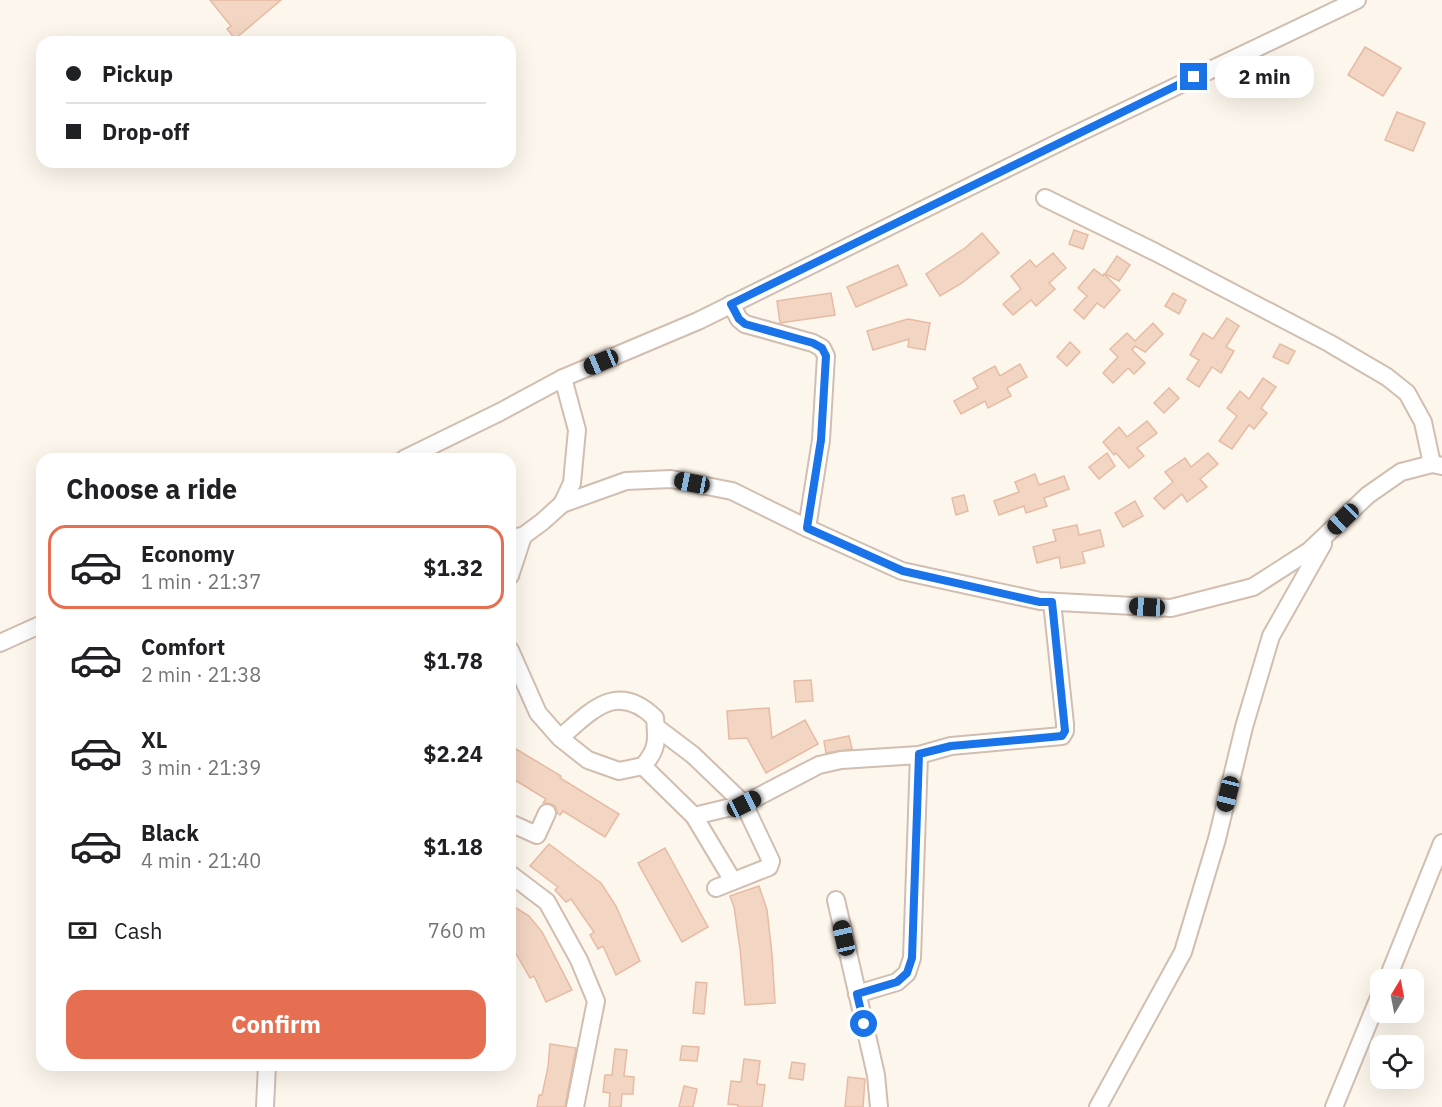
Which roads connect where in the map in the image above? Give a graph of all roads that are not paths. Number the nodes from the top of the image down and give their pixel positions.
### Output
1 (1357, 0) edge
2 (1045, 198) dead end
3 (731, 304) junction
4 (563, 378) junction
5 (416, 453) edge
6 (1437, 465) edge
7 (562, 504) junction
8 (807, 528) junction
9 (1331, 530) junction
10 (517, 537) edge
11 (1052, 602) junction
12 (36, 627) edge
13 (0, 643) edge
14 (516, 664) edge
15 (656, 727) junction
16 (560, 738) junction
17 (919, 754) junction
18 (643, 766) junction
19 (744, 804) junction
20 (547, 813) dead end
21 (694, 816) junction
22 (516, 826) edge
23 (1442, 843) edge
24 (516, 879) edge
25 (733, 881) junction
26 (716, 888) dead end
27 (836, 900) dead end
28 (1390, 969) edge
29 (857, 994) junction
30 (1370, 1019) edge
31 (267, 1071) edge
32 (265, 1107) edge
33 (575, 1107) edge
34 (879, 1107) edge
35 (1098, 1107) edge
36 (1334, 1107) edge

1 - 3 street
2 - 6 street
3 - 4 street
3 - 8 street
4 - 5 street
4 - 7 street
6 - 9 street
7 - 8 street
7 - 10 street
8 - 11 street
9 - 11 street
9 - 35 street
11 - 17 street
12 - 13 street
14 - 16 street
15 - 16 street
15 - 18 street
15 - 19 street
16 - 18 street
17 - 19 street
17 - 29 street
18 - 21 street
19 - 21 street
19 - 25 street
20 - 22 street
21 - 25 street
23 - 28 street
24 - 33 street
25 - 26 street
27 - 29 street
29 - 34 street
30 - 36 street
31 - 32 street

